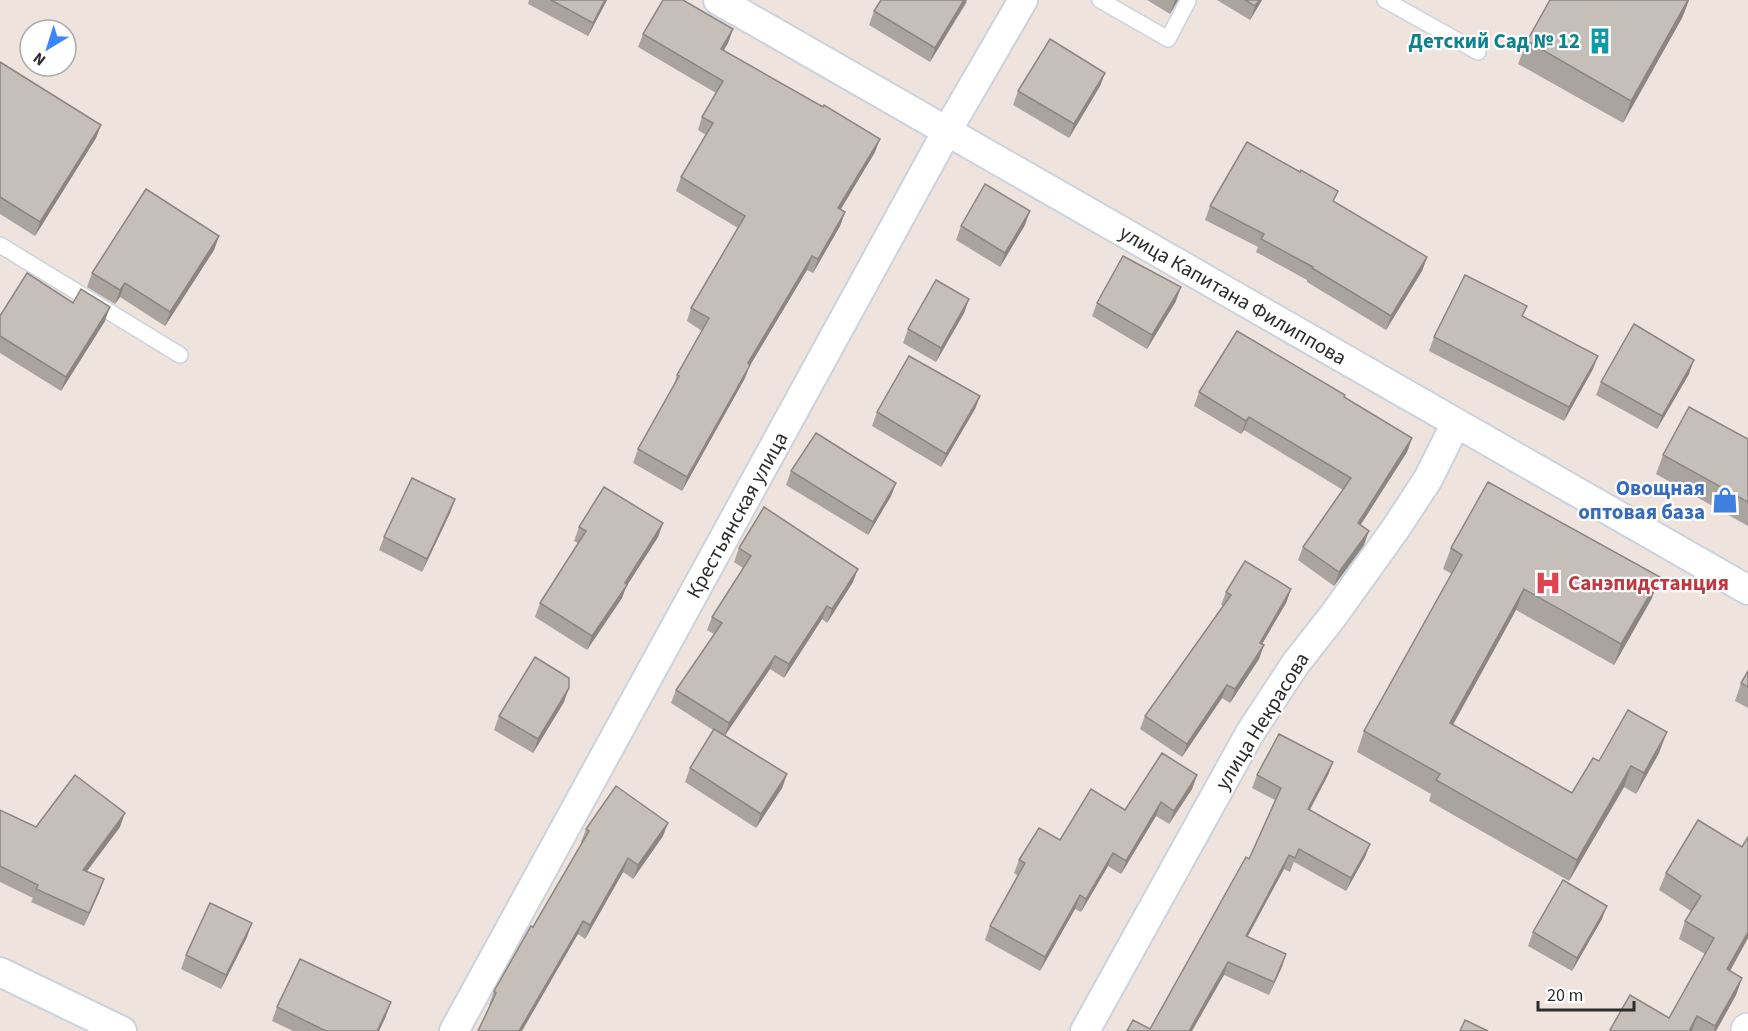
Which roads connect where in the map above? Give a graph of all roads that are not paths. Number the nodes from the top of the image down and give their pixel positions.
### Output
1 (718, 0) edge
2 (1023, 0) edge
3 (1100, 0) edge
4 (1385, 0) edge
5 (1188, 1) edge
6 (1478, 52) dead end
7 (947, 131) junction
8 (0, 245) edge
9 (180, 355) dead end
10 (1455, 423) junction
11 (1748, 590) edge
12 (0, 972) edge
13 (122, 1031) edge
14 (454, 1031) edge
15 (1085, 1031) edge

1 - 7 street, улица Капитана Филиппова
2 - 7 street, Крестьянская улица
3 - 5 lane
4 - 6 lane
7 - 10 street, улица Капитана Филиппова
7 - 14 street, Крестьянская улица
8 - 9 lane
10 - 11 street, улица Капитана Филиппова
10 - 15 street, улица Некрасова
12 - 13 street

